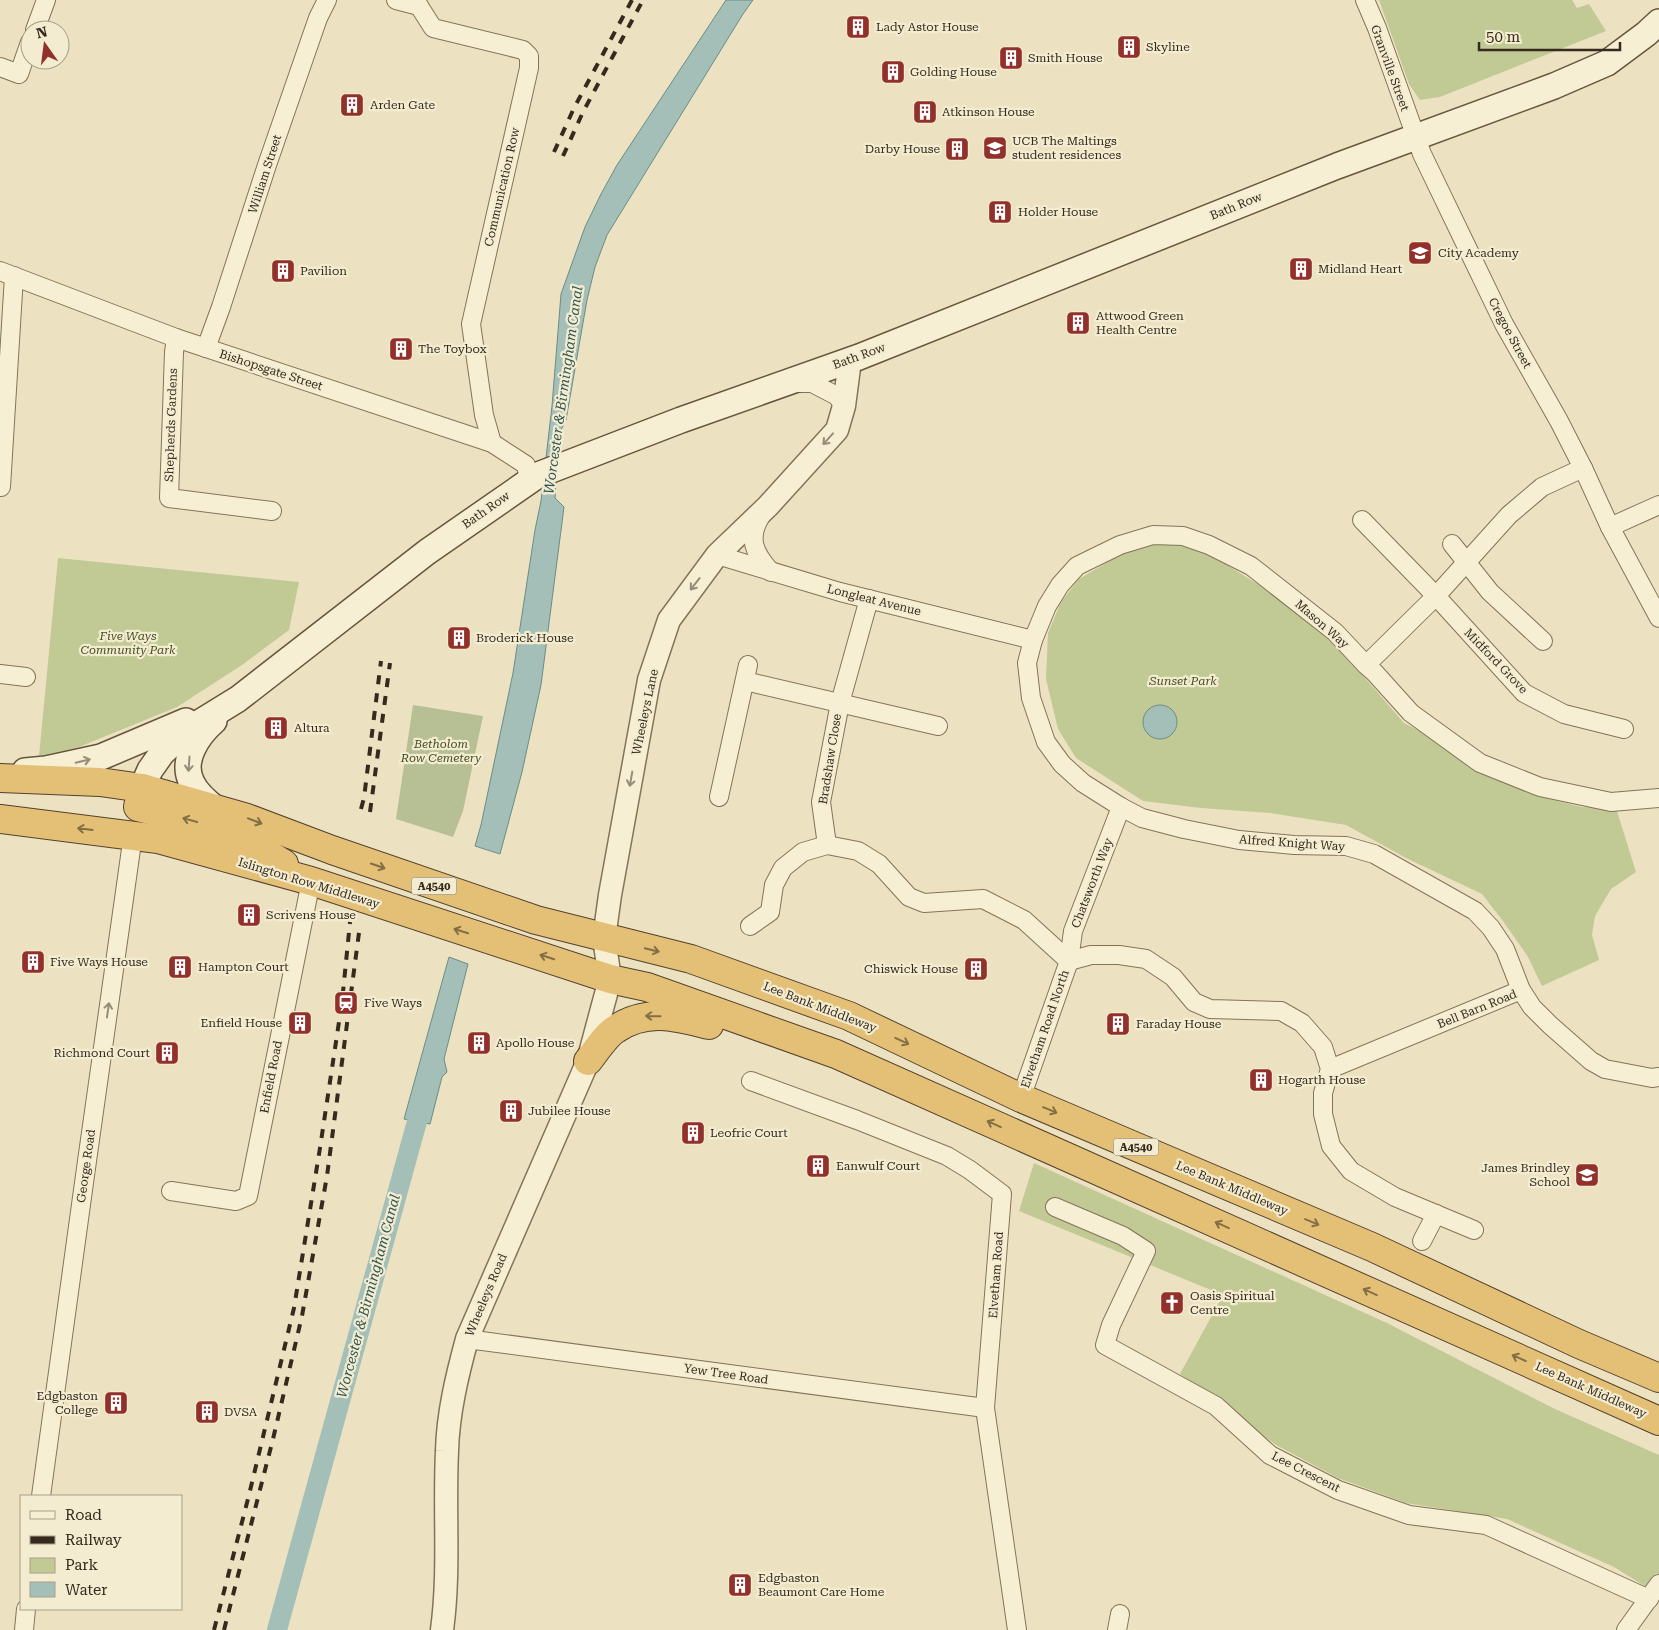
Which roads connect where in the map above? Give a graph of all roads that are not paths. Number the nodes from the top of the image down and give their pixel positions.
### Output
1 (46, 0) edge
2 (327, 0) edge
3 (396, 0) edge
4 (1365, 0) edge
5 (423, 3) edge
6 (39, 20) edge
7 (1652, 28) edge
8 (0, 67) edge
9 (20, 69) edge
10 (1415, 136) junction
11 (7, 273) edge
12 (176, 338) junction
13 (206, 348) junction
14 (850, 360) junction
15 (784, 383) junction
16 (844, 406) junction
17 (492, 443) junction
18 (1583, 468) junction
19 (533, 477) junction
20 (0, 487) edge
21 (1659, 505) edge
22 (768, 506) junction
23 (272, 511) dead end
24 (1362, 520) dead end
25 (1610, 527) junction
26 (1452, 544) dead end
27 (717, 555) junction
28 (1467, 562) junction
29 (771, 572) junction
30 (1436, 596) junction
31 (869, 599) junction
32 (1659, 618) edge
33 (1033, 640) junction
34 (1543, 641) dead end
35 (1366, 665) junction
36 (0, 674) edge
37 (26, 677) dead end
38 (238, 699) junction
39 (840, 703) junction
40 (938, 726) dead end
41 (1624, 729) dead end
42 (0, 773) edge
43 (0, 778) edge
44 (142, 788) junction
45 (719, 797) dead end
46 (1659, 798) edge
47 (1121, 807) junction
48 (216, 809) junction
49 (0, 819) edge
50 (134, 835) junction
51 (827, 845) junction
52 (311, 881) junction
53 (750, 926) dead end
54 (604, 938) junction
55 (1069, 961) junction
56 (574, 966) junction
57 (610, 978) junction
58 (1521, 990) junction
59 (598, 1021) junction
60 (787, 1037) junction
61 (588, 1061) junction
62 (1330, 1069) junction
63 (1659, 1077) edge
64 (751, 1081) dead end
65 (1021, 1098) junction
66 (171, 1191) dead end
67 (1055, 1207) dead end
68 (1436, 1214) junction
69 (1474, 1230) dead end
70 (1422, 1241) dead end
71 (467, 1340) junction
72 (1659, 1378) edge
73 (985, 1408) junction
74 (1659, 1421) edge
75 (41, 1495) edge
76 (1659, 1584) edge
77 (1649, 1599) junction
78 (26, 1610) edge
79 (24, 1630) edge
80 (442, 1630) edge
81 (1017, 1630) edge
82 (1626, 1630) edge

1 - 6 street
2 - 13 street, William Street
3 - 5 street
4 - 10 street, Granville Street
5 - 17 street, Communication Row
7 - 10 main road, Bath Row
8 - 9 street
10 - 14 main road, Bath Row
10 - 18 street, Cregoe Street
11 - 12 street, Bishopsgate Street
11 - 20 street
12 - 13 street, Bishopsgate Street
12 - 23 street, Shepherds Gardens
13 - 17 street, Bishopsgate Street
14 - 15 main road, Bath Row
14 - 16 street, Wheeleys Lane
15 - 16 street
15 - 19 main road, Bath Row
16 -> 22 street, Wheeleys Lane
17 - 19 street, Bishopsgate Street
18 - 25 street, Cregoe Street
18 - 28 street
19 - 38 main road, Bath Row
21 - 25 street
22 - 27 street, Wheeleys Lane
22 - 29 street
24 - 30 street, Midford Grove
25 - 32 street, Cregoe Street
26 - 28 street
27 - 29 street, Longleat Avenue
27 -> 54 street, Wheeleys Lane
28 - 30 street
28 - 34 street
29 - 31 street, Longleat Avenue
30 - 35 street
30 - 41 street, Midford Grove
31 - 33 street, Longleat Avenue
31 - 39 street, Bradshaw Close
33 - 35 street, Mason Way
33 - 47 street, Alfred Knight Way
35 - 46 street, Mason Way
36 - 37 street
42 -> 38 main road
38 - 44 main road, Bath Row
38 -> 48 main road
39 - 40 street, Bradshaw Close
39 - 45 street, Bradshaw Close
39 - 51 street, Bradshaw Close
43 - 44 highway, A4540
44 - 48 highway, A4540
52 -> 44 highway
47 - 55 street, Chatsworth Way
47 - 58 street, Alfred Knight Way
48 -> 54 highway, A4540
50 -> 49 highway, Islington Row Middleway
50 - 52 highway, Islington Row Middleway
75 -> 50 street, George Road
51 - 53 street
51 - 55 street
56 -> 52 highway, Islington Row Middleway
52 - 66 street, Enfield Road
54 - 56 street
54 - 57 street, Wheeleys Lane
54 -> 65 highway, Lee Bank Middleway / A4540
55 - 62 street
55 - 65 street, Elvetham Road North
56 - 57 highway, Islington Row Middleway
56 - 59 street
57 - 59 street, Wheeleys Road
57 - 60 highway, Lee Bank Middleway
58 - 62 street, Bell Barn Road
58 - 63 street, Bell Barn Road
59 - 61 street, Wheeleys Road
60 -> 61 highway
74 -> 60 highway, Lee Bank Middleway
61 - 71 street, Wheeleys Road
62 - 68 street
64 - 73 street, Elvetham Road
65 -> 72 highway, Lee Bank Middleway / A4540
67 - 77 street, Lee Crescent
68 - 69 street
68 - 70 street
71 - 73 street, Yew Tree Road
71 - 80 street, Wheeleys Road
73 - 81 street, Elvetham Road
76 - 77 street
77 - 82 street
78 - 79 street

